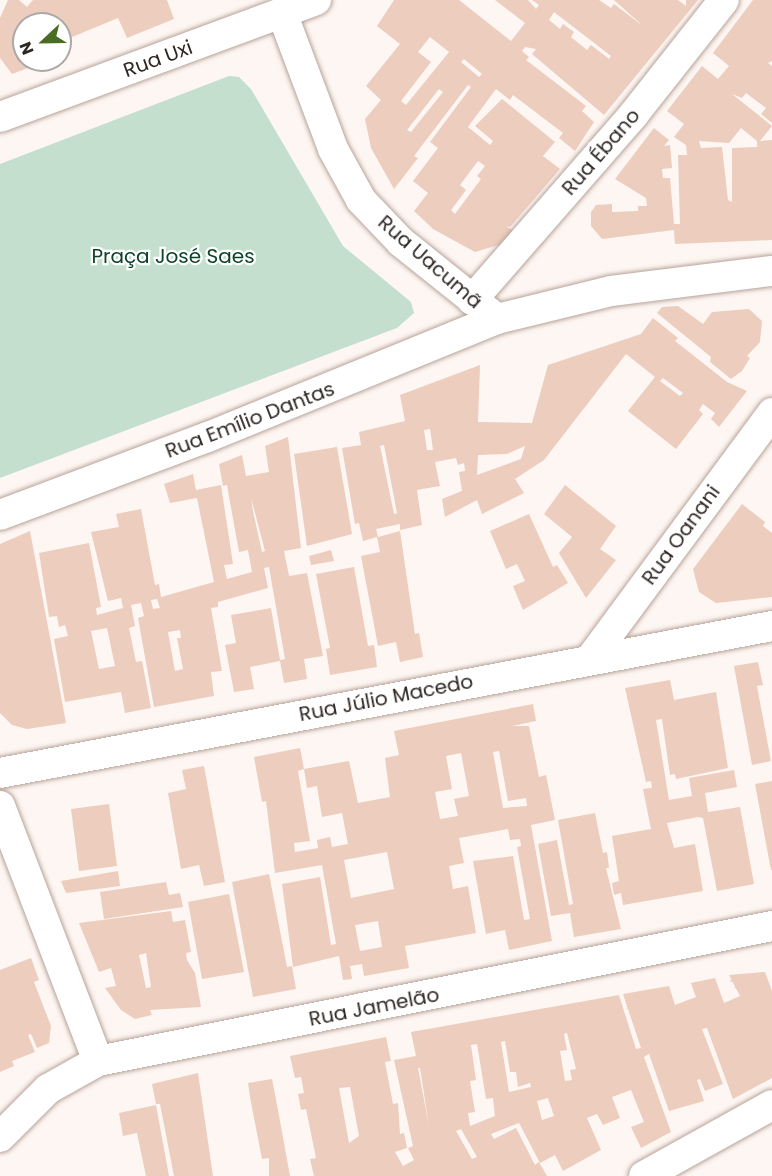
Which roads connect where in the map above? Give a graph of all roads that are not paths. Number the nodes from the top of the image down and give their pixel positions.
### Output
1 (316, 0) edge
2 (724, 0) edge
3 (282, 13) junction
4 (0, 117) edge
5 (772, 271) edge
6 (472, 300) junction
7 (497, 319) junction
8 (772, 413) edge
9 (0, 514) edge
10 (772, 626) edge
11 (591, 658) junction
12 (0, 773) edge
13 (0, 806) edge
14 (772, 926) edge
15 (98, 1061) junction
16 (772, 1105) edge
17 (0, 1137) edge
18 (649, 1175) edge

1 - 3 street, Rua Uxi
2 - 6 street, Rua Ébano
3 - 4 street, Rua Uxi
3 - 6 street, Rua Uacumã
5 - 7 street, Rua Uacumã
6 - 7 street, Rua Uacumã
7 - 9 street, Rua Emílio Dantas
8 - 11 street, Rua Oanani
10 - 11 street, Rua Júlio Macedo
11 - 12 street, Rua Júlio Macedo
13 - 15 street
14 - 15 street, Rua Jamelão
15 - 17 street, Rua Jamelão
16 - 18 street

